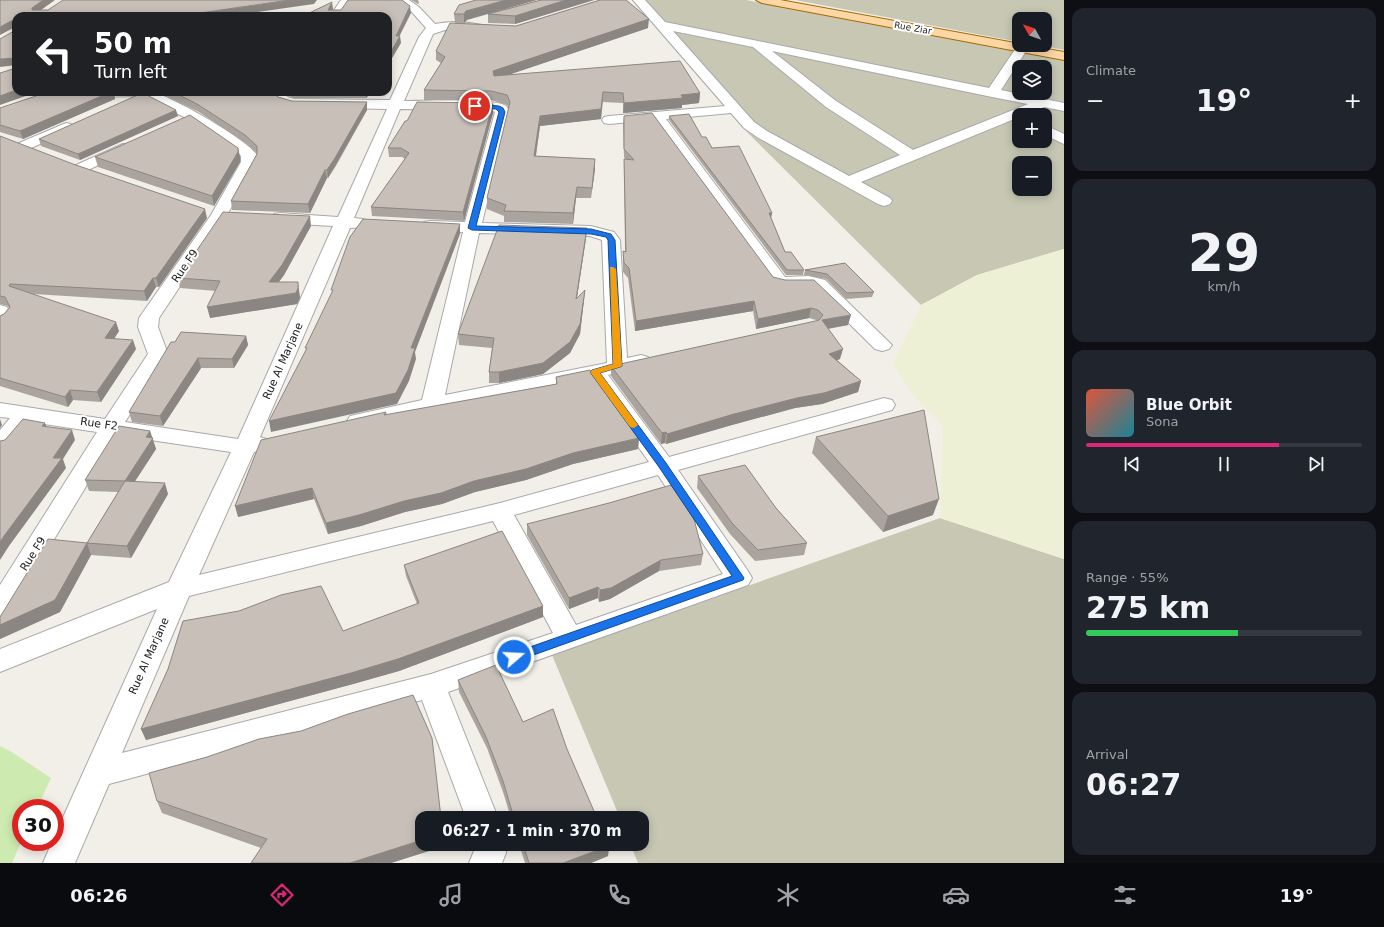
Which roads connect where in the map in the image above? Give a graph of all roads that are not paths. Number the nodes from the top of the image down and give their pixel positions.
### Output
1 (347, 0) edge
2 (402, 0) edge
3 (638, 0) edge
4 (762, 0) edge
5 (339, 12) edge
6 (486, 24) edge
7 (661, 25) junction
8 (433, 29) junction
9 (756, 44) junction
10 (1012, 46) edge
11 (1019, 52) edge
12 (1043, 52) edge
13 (1064, 56) edge
14 (992, 93) junction
15 (136, 96) edge
16 (151, 96) edge
17 (281, 96) edge
18 (1042, 103) junction
19 (116, 105) edge
20 (395, 105) junction
21 (1064, 107) edge
22 (1032, 108) edge
23 (734, 109) junction
24 (656, 116) junction
25 (1012, 117) edge
26 (609, 120) dead end
27 (80, 121) edge
28 (1052, 133) edge
29 (7, 140) edge
30 (1064, 140) edge
31 (136, 141) edge
32 (24, 146) junction
33 (45, 154) edge
34 (912, 156) junction
35 (103, 175) edge
36 (850, 181) junction
37 (884, 201) dead end
38 (266, 218) edge
39 (343, 222) junction
40 (374, 224) edge
41 (411, 225) edge
42 (472, 228) junction
43 (882, 345) dead end
44 (656, 358) edge
45 (617, 366) junction
46 (595, 372) junction
47 (432, 404) junction
48 (884, 404) dead end
49 (0, 410) edge
50 (26, 414) junction
51 (111, 426) junction
52 (339, 426) edge
53 (276, 440) edge
54 (0, 444) edge
55 (246, 447) junction
56 (663, 465) junction
57 (500, 511) junction
58 (179, 589) junction
59 (0, 607) edge
60 (570, 638) junction
61 (0, 661) edge
62 (431, 686) junction
63 (98, 773) junction
64 (479, 811) edge
65 (490, 851) edge
66 (59, 863) edge
67 (485, 863) edge

1 - 5 street
2 - 8 street
3 - 7 street
4 - 10 main road, Rue Ziar
6 - 8 street
7 - 9 street
7 - 23 street
8 - 20 street, Rue Al Marjane
9 - 14 street
9 - 34 street
11 - 14 street
12 - 13 main road, Rue Ziar
14 - 18 street
15 - 19 street
16 - 51 street, Rue F9
17 - 20 street
18 - 21 street
18 - 22 street
20 - 39 street, Rue Al Marjane
20 - 42 street
23 - 24 street
23 - 36 street
24 - 26 street
24 - 43 street
25 - 34 street
27 - 32 street
28 - 30 street
29 - 32 street
31 - 35 street
32 - 33 street
34 - 36 street
36 - 37 street
38 - 39 street
39 - 40 street
39 - 55 street, Rue Al Marjane
41 - 42 street
42 - 45 street
42 - 47 street
44 - 45 street
45 - 46 street
46 - 47 street
46 - 56 street
47 - 52 street
48 - 56 street
49 - 50 street, Rue F2
50 - 51 street, Rue F2
50 - 54 street
51 - 55 street, Rue F2
51 - 59 street, Rue F9
53 - 55 street
55 - 58 street, Rue Al Marjane
56 - 57 street
56 - 60 street
57 - 58 street
57 - 60 street
58 - 61 street
58 - 63 street, Rue Al Marjane
60 - 62 street
62 - 63 street
62 - 64 street
63 - 66 street, Rue Al Marjane
65 - 67 street

